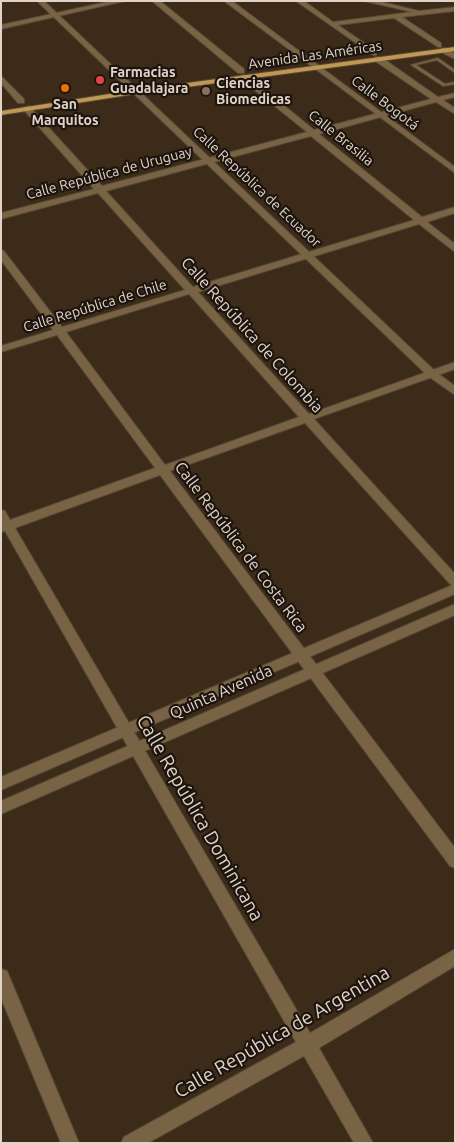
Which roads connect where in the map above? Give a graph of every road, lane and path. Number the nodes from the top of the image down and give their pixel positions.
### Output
1 (40, 1) edge
2 (122, 1) edge
3 (155, 1) edge
4 (227, 1) edge
5 (299, 1) edge
6 (367, 1) edge
7 (422, 1) edge
8 (455, 9) edge
9 (412, 10) junction
10 (425, 13) junction
11 (55, 15) junction
12 (397, 17) junction
13 (331, 24) junction
14 (1, 27) edge
15 (455, 42) edge
16 (441, 47) junction
17 (455, 49) edge
18 (415, 54) junction
19 (375, 56) junction
20 (455, 57) edge
21 (309, 62) junction
22 (425, 62) junction
23 (316, 68) junction
24 (455, 72) edge
25 (242, 74) junction
26 (1, 78) edge
27 (455, 83) edge
28 (132, 89) junction
29 (455, 95) edge
30 (436, 100) junction
31 (24, 104) junction
32 (1, 105) edge
33 (455, 112) edge
34 (1, 113) edge
35 (379, 115) junction
36 (312, 133) junction
37 (208, 161) junction
38 (455, 171) edge
39 (100, 190) junction
40 (455, 210) edge
41 (1, 216) edge
42 (421, 222) junction
43 (455, 249) edge
44 (1, 254) edge
45 (307, 255) junction
46 (191, 291) junction
47 (59, 331) junction
48 (1, 348) edge
49 (455, 365) edge
50 (432, 374) junction
51 (455, 392) edge
52 (306, 418) junction
53 (163, 470) junction
54 (4, 523) edge
55 (455, 582) edge
56 (455, 589) edge
57 (455, 609) edge
58 (302, 655) junction
59 (313, 671) junction
60 (126, 730) junction
61 (136, 748) junction
62 (1, 784) edge
63 (1, 808) edge
64 (455, 861) edge
65 (455, 957) edge
66 (1, 977) edge
67 (307, 1045) junction
68 (70, 1143) edge
69 (130, 1143) edge
70 (364, 1143) edge

1 - 11 street, Calle República de Ecuador
2 - 11 street
3 - 25 street, Calle Brasilia
4 - 21 street, Calle Bogotá
5 - 13 street
6 - 9 street
7 - 9 street
8 - 10 street
9 - 10 street
10 - 12 street
11 - 14 street
11 - 28 street, Calle República de Ecuador
12 - 13 street
12 - 16 street
13 - 19 street
15 - 16 main road, Avenida Las Américas
16 - 17 main road, Avenida Las Américas
16 - 18 main road, Avenida Las Américas
16 - 19 main road, Avenida Las Américas
16 - 20 street
18 - 19 main road, Avenida Las Américas
18 - 22 lane
19 - 21 main road, Avenida Las Américas
19 - 23 main road, Avenida Las Américas
19 - 30 street
21 - 23 street, Calle Bogotá
21 - 25 main road, Avenida Las Américas
22 - 24 lane
22 - 27 lane
23 - 25 main road, Avenida Las Américas
23 - 35 street, Calle Bogotá
25 - 28 main road, Avenida Las Américas
25 - 36 street, Calle Brasilia
26 - 31 street, Calle República de Colombia
28 - 31 main road, Avenida Las Américas
28 - 37 street, Calle República de Ecuador
29 - 30 street, Calle República de Uruguay
30 - 33 street
30 - 35 street, Calle República de Uruguay
31 - 32 main road, Avenida Las Américas
31 - 34 main road, Avenida Las Américas
31 - 39 street, Calle República de Colombia
35 - 36 street, Calle República de Uruguay
35 - 38 street, Calle Bogotá
36 - 37 street, Calle República de Uruguay
36 - 42 street, Calle Brasilia
37 - 39 street, Calle República de Uruguay
37 - 45 street, Calle República de Ecuador
39 - 41 street, Calle República de Uruguay
39 - 46 street, Calle República de Colombia
40 - 42 street, Calle República de Chile
42 - 43 street, Calle Brasilia
42 - 45 street, Calle República de Chile
44 - 47 street, Calle República de Costa Rica
45 - 46 street, Calle República de Chile
45 - 50 street, Calle República de Ecuador
46 - 47 street, Calle República de Chile
46 - 52 street, Calle República de Colombia
47 - 48 street, Calle República de Chile
47 - 53 street, Calle República de Costa Rica
49 - 50 street
50 - 51 street, Calle República de Ecuador
50 - 52 street
52 - 53 street
52 - 55 street, Calle República de Colombia
53 - 54 street
53 - 58 street, Calle República de Costa Rica
54 - 60 street, Calle República Dominicana
56 - 58 street, Quinta Avenida
57 - 59 street, Quinta Avenida
58 - 59 street, Calle República de Costa Rica
58 - 60 street, Quinta Avenida
59 - 61 street, Quinta Avenida
59 - 64 street, Calle República de Costa Rica
60 - 61 street, Calle República Dominicana
60 - 62 street, Quinta Avenida
61 - 63 street, Quinta Avenida
61 - 67 street, Calle República Dominicana
65 - 67 street, Calle República de Argentina
66 - 68 street
67 - 69 street, Calle República de Argentina
67 - 70 street, Calle República Dominicana

